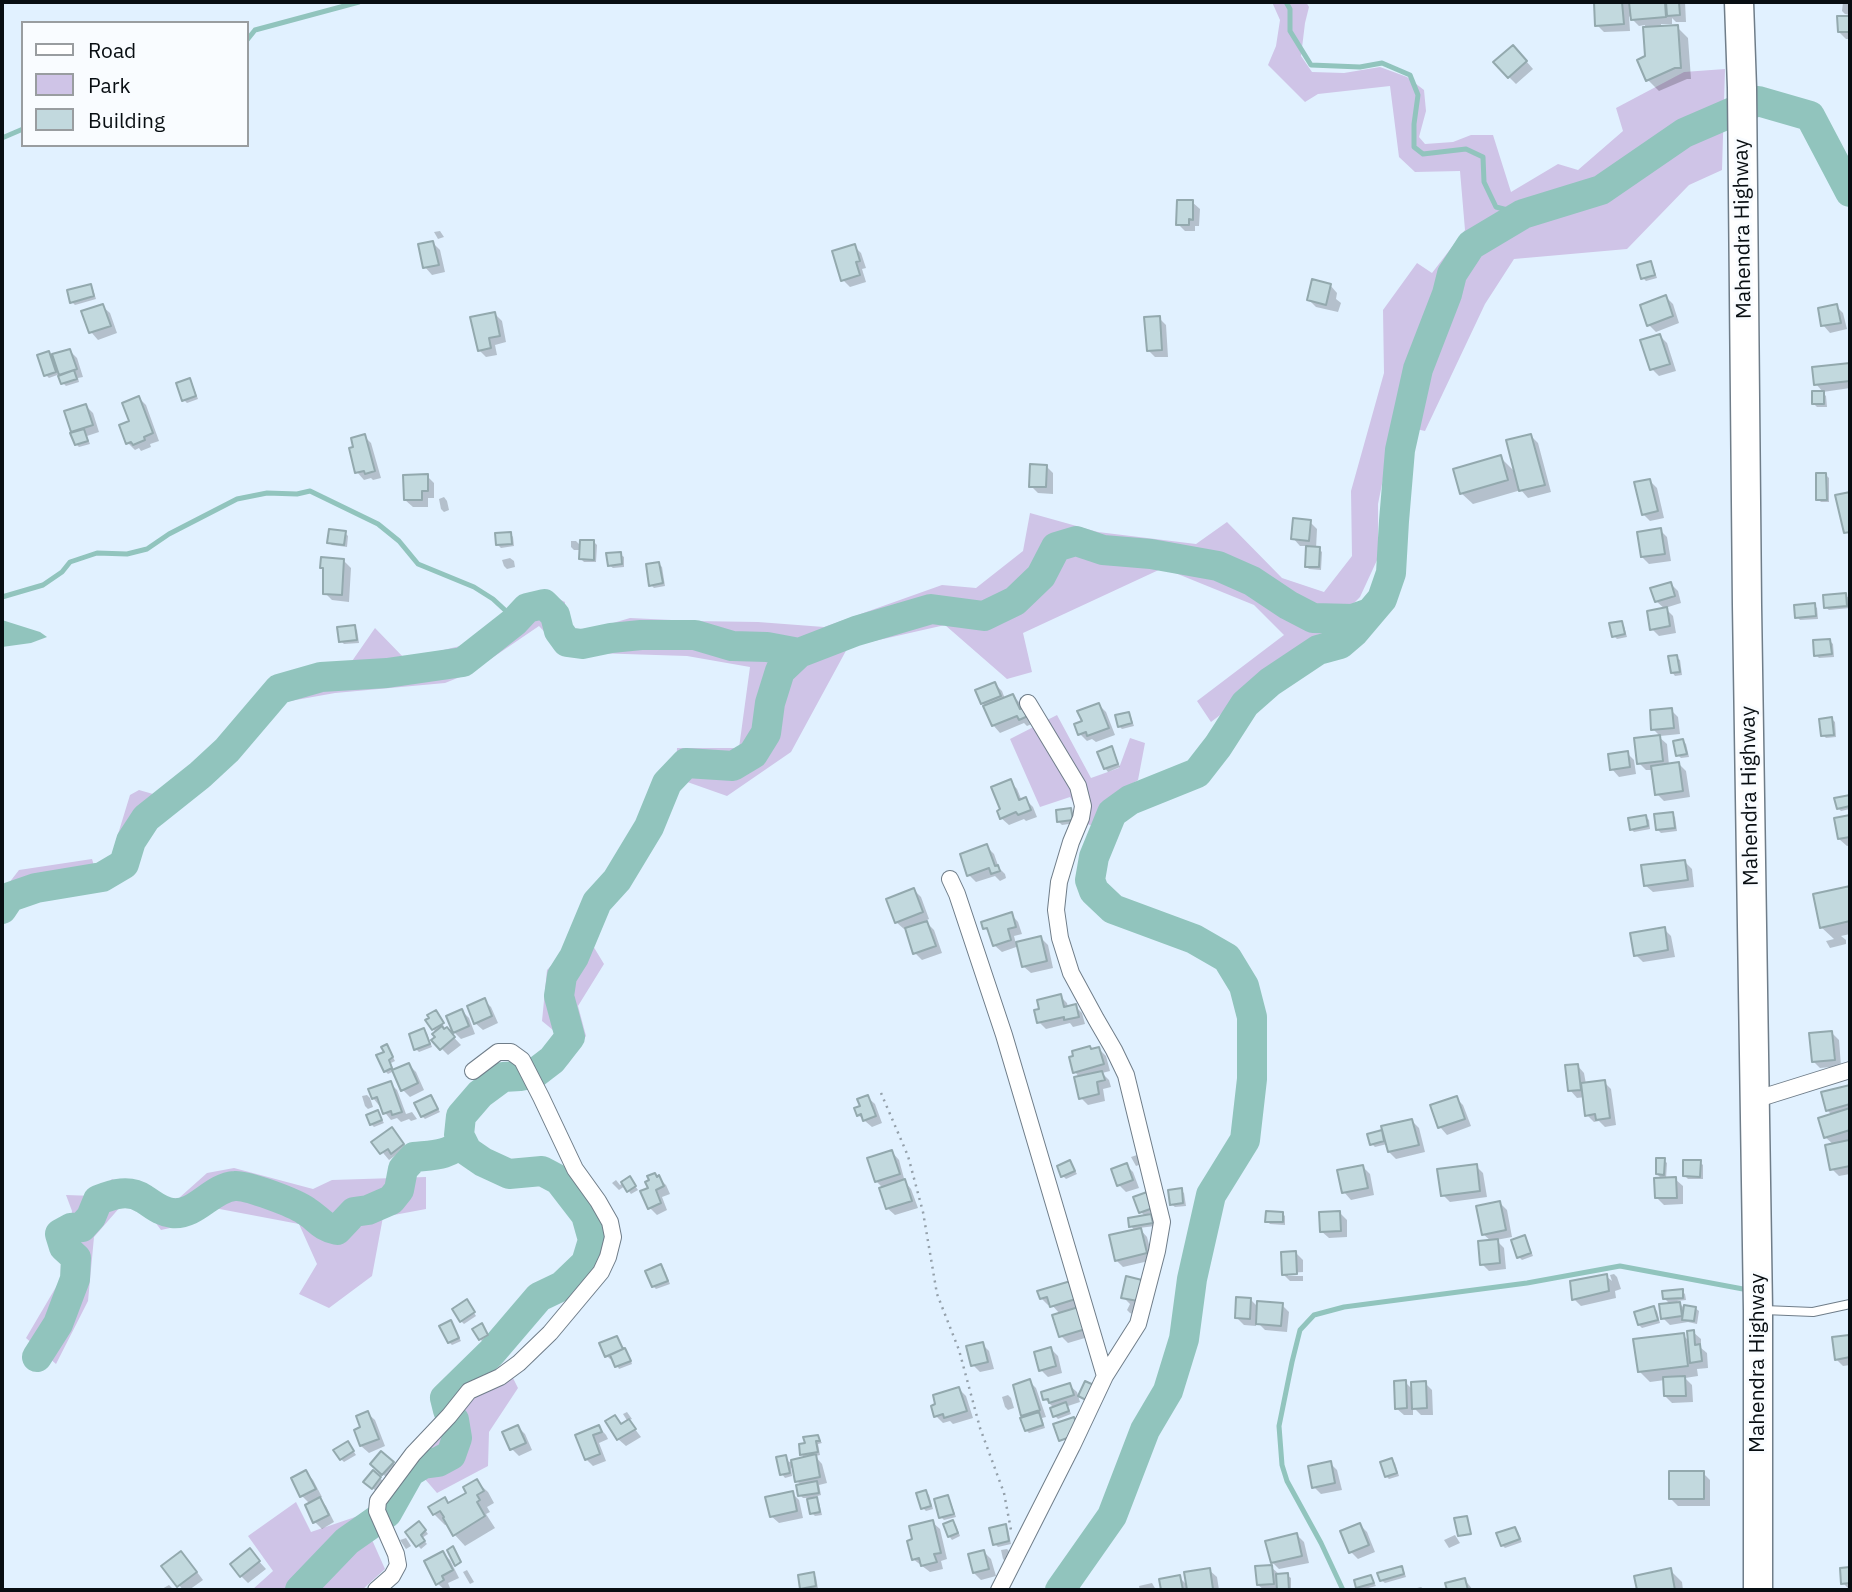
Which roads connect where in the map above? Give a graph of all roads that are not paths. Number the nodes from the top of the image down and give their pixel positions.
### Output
1 (1739, 2) edge
2 (1028, 703) dead end
3 (950, 878) dead end
4 (1850, 1070) edge
5 (473, 1071) dead end
6 (1754, 1100) junction
7 (1850, 1304) edge
8 (1758, 1310) junction
9 (1105, 1376) junction
10 (376, 1590) edge
11 (999, 1590) edge
12 (1759, 1590) edge

1 - 6 highway, Mahendra Highway
2 - 9 street
3 - 9 street
4 - 6 street
5 - 10 street
6 - 8 highway, Mahendra Highway
7 - 8 lane
8 - 12 highway, Mahendra Highway
9 - 11 street

